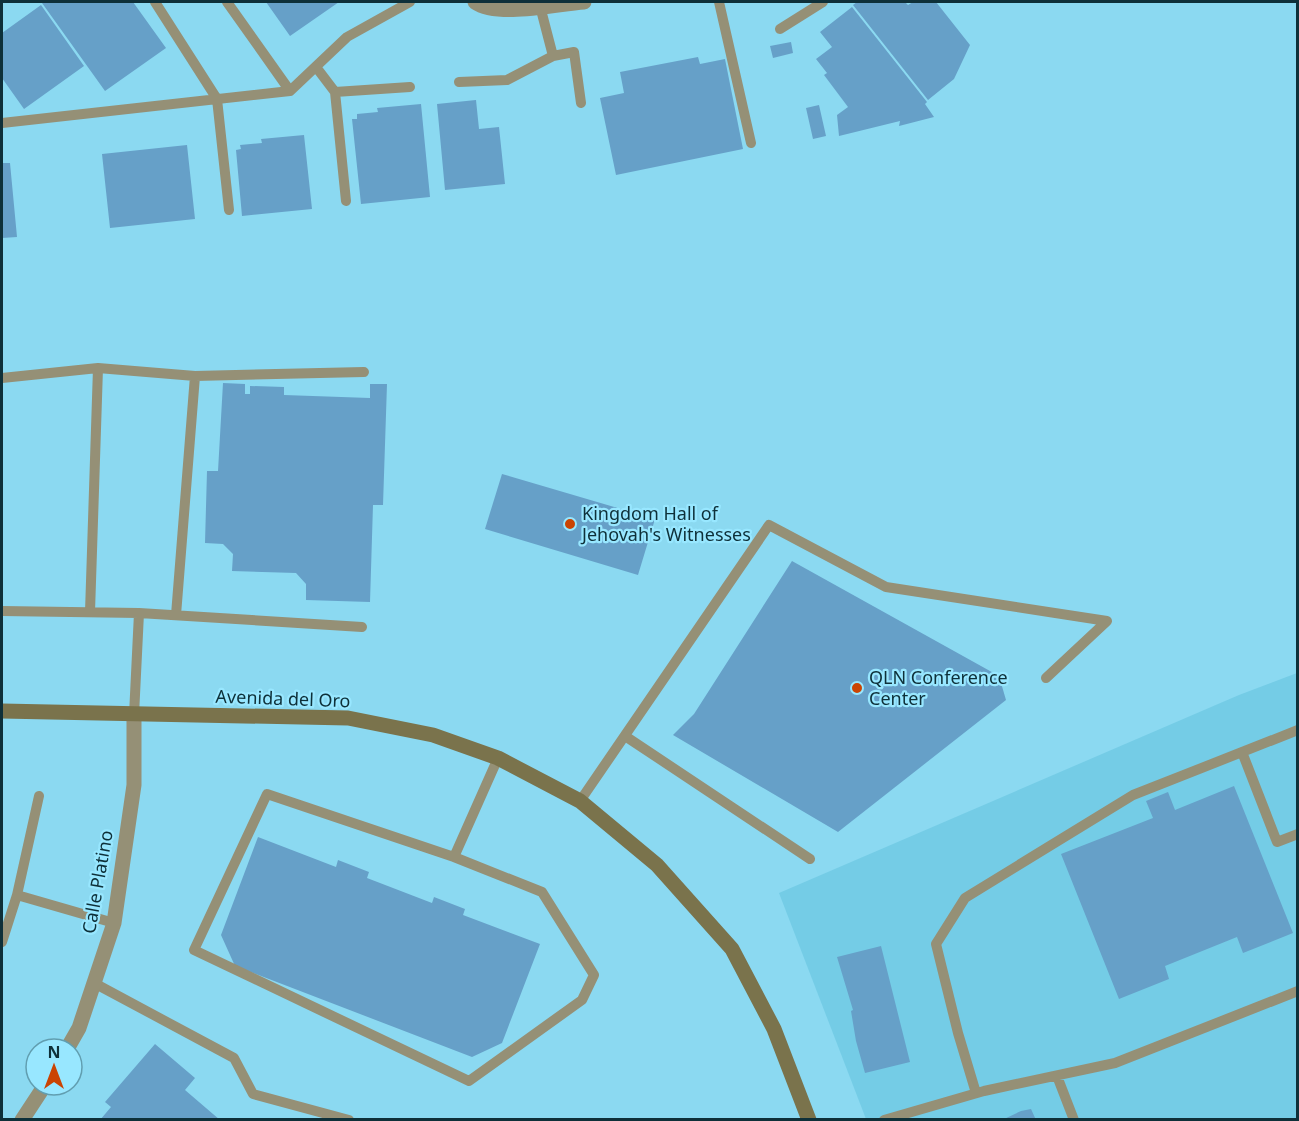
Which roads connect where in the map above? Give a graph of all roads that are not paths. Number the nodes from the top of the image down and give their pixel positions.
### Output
1 (155, 2) edge
2 (227, 2) edge
3 (410, 2) edge
4 (475, 2) edge
5 (584, 2) edge
6 (719, 2) edge
7 (823, 2) edge
8 (540, 6) junction
9 (780, 29) dead end
10 (553, 56) junction
11 (316, 67) junction
12 (459, 82) dead end
13 (410, 87) dead end
14 (290, 91) junction
15 (335, 92) junction
16 (217, 99) junction
17 (580, 103) dead end
18 (2, 123) edge
19 (751, 143) dead end
20 (346, 201) dead end
21 (229, 210) dead end
22 (98, 368) junction
23 (364, 372) dead end
24 (195, 376) junction
25 (2, 378) edge
26 (2, 611) edge
27 (90, 612) junction
28 (138, 613) junction
29 (176, 615) junction
30 (362, 627) dead end
31 (1046, 678) dead end
32 (2, 711) edge
33 (134, 715) junction
34 (1298, 730) edge
35 (625, 736) junction
36 (1242, 752) junction
37 (498, 758) junction
38 (39, 796) dead end
39 (580, 801) junction
40 (1298, 834) edge
41 (454, 857) junction
42 (810, 859) dead end
43 (17, 895) junction
44 (114, 923) junction
45 (2, 942) edge
46 (94, 983) junction
47 (1298, 991) edge
48 (74, 1037) edge
49 (1057, 1076) junction
50 (976, 1093) junction
51 (37, 1097) edge
52 (22, 1119) edge
53 (349, 1119) edge
54 (809, 1119) edge
55 (885, 1119) edge
56 (1074, 1119) edge

1 - 16 lane
2 - 14 lane
3 - 11 lane
4 - 8 street
5 - 8 street
6 - 19 lane
7 - 9 lane
8 - 10 lane
10 - 12 lane
10 - 17 lane
11 - 14 lane
11 - 15 lane
13 - 15 lane
14 - 16 lane
15 - 20 lane
16 - 18 lane
16 - 21 lane
22 - 24 lane
22 - 25 lane
22 - 27 lane
23 - 24 lane
24 - 29 lane
26 - 27 lane
27 - 28 lane
28 - 29 lane
28 - 33 lane
29 - 30 lane
31 - 35 lane
32 - 33 street, Avenida del Oro
33 - 37 street, Avenida del Oro
33 - 44 street, Calle Platino
34 - 36 lane
35 - 39 lane
35 - 42 lane
36 - 40 lane
36 - 50 lane
37 - 39 street, Avenida del Oro
37 - 41 lane
38 - 43 lane
39 - 54 street, Avenida del Oro
41 - 41 lane
43 - 44 lane
43 - 45 lane
44 - 46 street, Calle Platino
46 - 48 street, Calle Platino
46 - 53 lane
47 - 49 lane
49 - 50 lane
49 - 56 lane
50 - 55 lane
51 - 52 street

